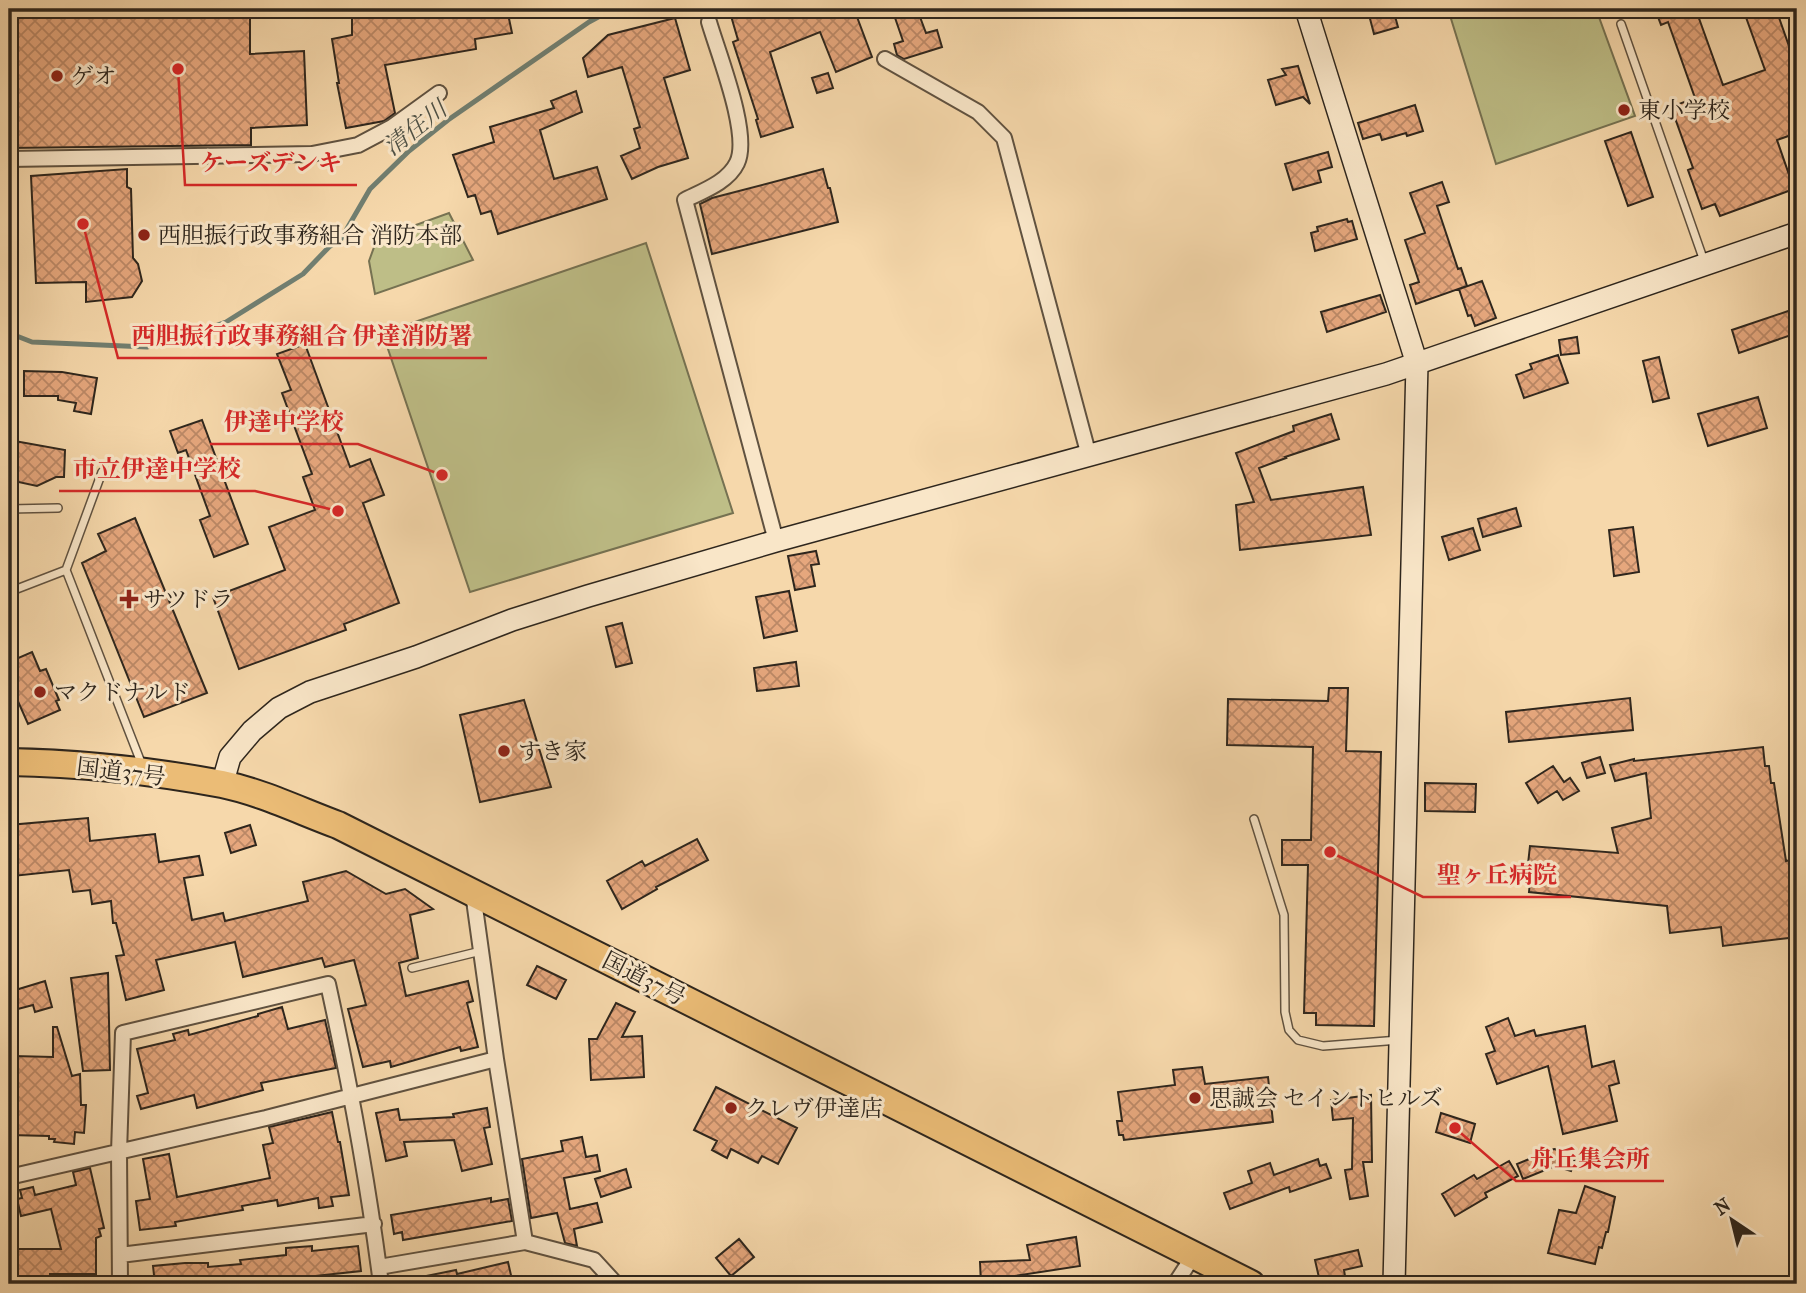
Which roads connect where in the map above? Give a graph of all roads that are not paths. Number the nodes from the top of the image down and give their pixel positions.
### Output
1 (1306, 9) edge
2 (709, 22) dead end
3 (1621, 24) dead end
4 (885, 59) dead end
5 (439, 93) dead end
6 (9, 159) edge
7 (1797, 233) edge
8 (1705, 265) junction
9 (1417, 364) junction
10 (1089, 456) junction
11 (102, 472) dead end
12 (58, 508) dead end
13 (9, 509) edge
14 (776, 541) junction
15 (66, 570) junction
16 (9, 592) edge
17 (9, 762) edge
18 (146, 774) junction
19 (222, 785) junction
20 (1254, 819) dead end
21 (473, 893) junction
22 (481, 951) junction
23 (412, 968) dead end
24 (1399, 1040) junction
25 (496, 1059) junction
26 (352, 1094) junction
27 (119, 1152) junction
28 (9, 1177) edge
29 (374, 1224) junction
30 (525, 1242) junction
31 (120, 1255) junction
32 (1194, 1255) junction
33 (379, 1267) junction
34 (120, 1284) edge
35 (381, 1284) edge
36 (616, 1284) edge
37 (1175, 1284) edge
38 (1251, 1284) edge
39 (1394, 1284) edge

1 - 9 street
2 - 14 street
3 - 8 lane
4 - 10 street
5 - 6 street
7 - 8 street
8 - 9 street
9 - 10 street
9 - 24 street
10 - 14 street
11 - 15 lane
12 - 13 lane
14 - 19 street
15 - 16 lane
15 - 18 lane
17 - 18 highway, 国道37号
18 - 19 highway, 国道37号
19 - 21 highway, 国道37号
20 - 24 lane
21 - 22 street
21 - 32 highway, 国道37号
22 - 23 lane
22 - 25 street
24 - 39 street
25 - 26 street
25 - 30 street
26 - 27 street
26 - 27 street
26 - 29 street
27 - 28 street
27 - 31 street
29 - 31 street
29 - 33 street
30 - 33 street
30 - 36 street
31 - 34 street
32 - 37 street
32 - 38 highway, 国道37号
33 - 35 street

